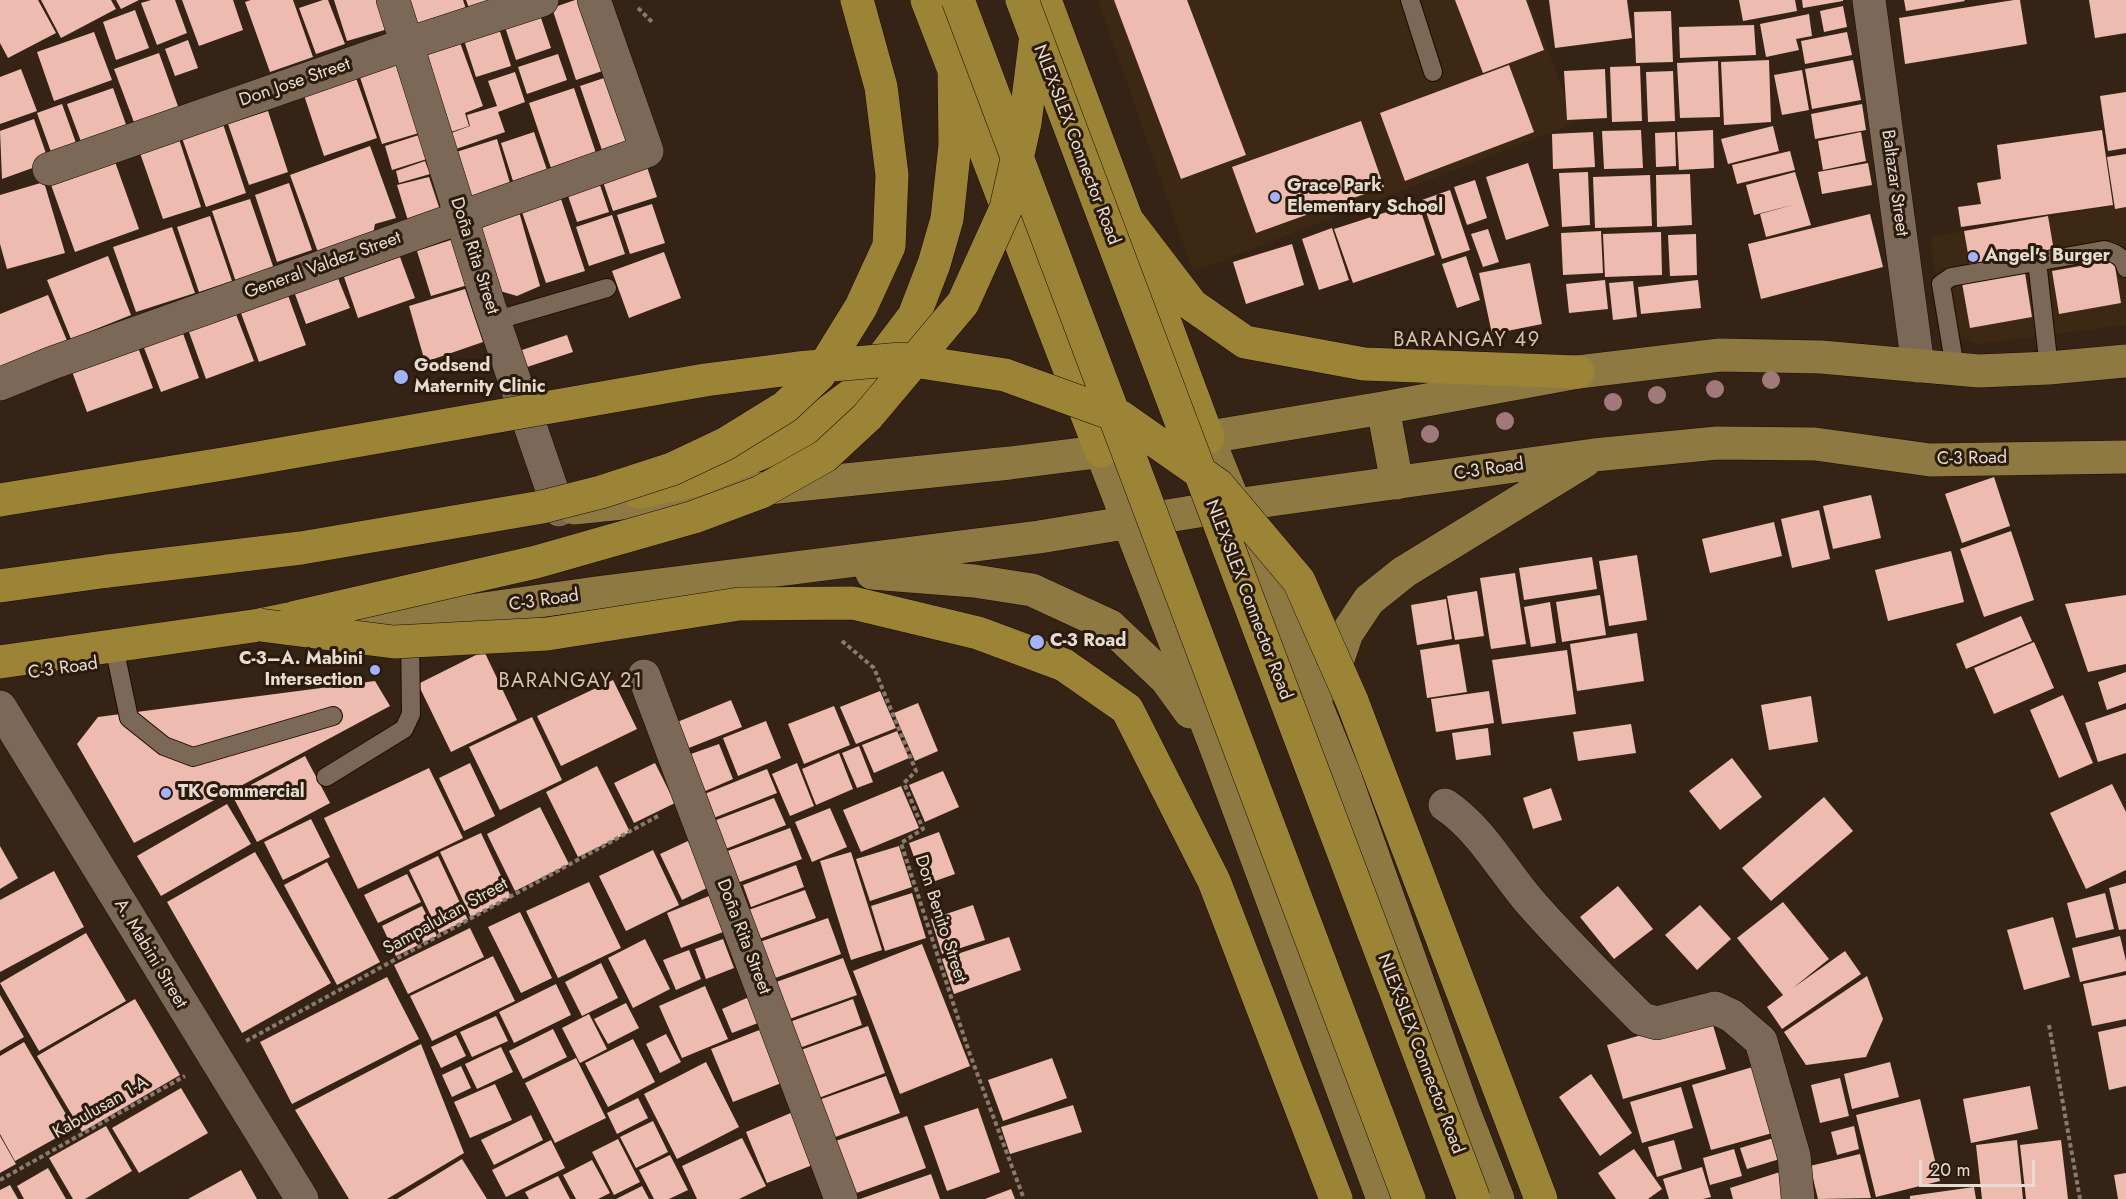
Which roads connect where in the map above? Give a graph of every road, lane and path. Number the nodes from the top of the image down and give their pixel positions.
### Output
1 (393, 0) edge
2 (542, 0) edge
3 (594, 0) edge
4 (857, 0) edge
5 (927, 0) edge
6 (958, 0) edge
7 (1022, 0) edge
8 (1035, 0) edge
9 (1045, 0) edge
10 (1410, 0) edge
11 (1869, 0) edge
12 (636, 5) dead end
13 (652, 22) dead end
14 (407, 44) junction
15 (954, 67) junction
16 (1433, 72) dead end
17 (49, 169) dead end
18 (1124, 216) junction
19 (461, 217) junction
20 (2037, 261) junction
21 (2126, 268) edge
22 (1941, 284) junction
23 (607, 288) dead end
24 (1908, 288) junction
25 (494, 321) junction
26 (2126, 361) edge
27 (1918, 366) junction
28 (1955, 368) junction
29 (2049, 368) junction
30 (1578, 372) junction
31 (0, 384) edge
32 (1383, 408) junction
33 (1208, 438) junction
34 (1101, 451) junction
35 (1594, 455) junction
36 (2126, 457) edge
37 (1397, 483) junction
38 (0, 500) edge
39 (1234, 505) junction
40 (560, 510) junction
41 (1129, 522) junction
42 (783, 570) junction
43 (0, 577) edge
44 (0, 585) edge
45 (410, 620) junction
46 (260, 626) junction
47 (840, 639) dead end
48 (117, 661) junction
49 (0, 662) edge
50 (644, 676) dead end
51 (0, 678) edge
52 (0, 707) edge
53 (333, 716) dead end
54 (1215, 745) junction
55 (1344, 774) junction
56 (326, 777) dead end
57 (690, 799) junction
58 (1445, 806) dead end
59 (2049, 1025) dead end
60 (214, 1059) junction
61 (0, 1180) edge
62 (302, 1199) edge
63 (841, 1199) edge
64 (1024, 1199) edge
65 (1336, 1199) edge
66 (1383, 1199) edge
67 (1409, 1199) edge
68 (1474, 1199) edge
69 (1498, 1199) edge
70 (1541, 1199) edge
71 (1798, 1199) edge
72 (2080, 1199) edge

1 - 14 street, Doña Rita Street
2 - 14 street, Don Jose Street
3 - 19 street, General Valdez Street
4 - 44 highway, bridge
5 - 15 highway
6 - 67 highway, bridge
7 - 68 highway, NLEX-SLEX Connector Road, bridge
8 - 46 highway, bridge
9 - 18 highway
10 - 16 lane
11 - 24 street, Baltazar Street
12 - 13 path
14 - 17 street, Don Jose Street
14 - 19 street, Doña Rita Street
15 - 34 highway
15 - 40 highway
18 - 30 highway
18 - 33 highway
19 - 25 street, Doña Rita Street
19 - 31 street, General Valdez Street
20 - 21 lane
20 - 22 lane
20 - 29 lane
22 - 24 lane
22 - 28 lane
23 - 25 lane
24 - 27 street, Baltazar Street
25 - 40 street, Doña Rita Street
26 - 29 main road
27 - 28 main road
27 - 30 main road
28 - 29 main road
30 - 32 main road
32 - 33 main road
32 - 37 main road
33 - 34 main road
33 - 39 main road
34 - 40 main road
34 - 41 main road
35 - 36 main road, C-3 Road
35 - 37 main road, C-3 Road
35 - 55 main road
37 - 39 main road, C-3 Road
38 - 70 highway, bridge
39 - 41 main road, C-3 Road
39 - 55 main road
40 - 43 main road
41 - 42 main road, C-3 Road
41 - 54 main road
42 - 45 main road, C-3 Road
42 - 54 main road
45 - 48 main road, C-3 Road
45 - 56 lane
46 - 49 highway
46 - 65 highway, bridge
47 - 64 path, Don Benito Street
48 - 51 main road, C-3 Road
48 - 53 lane
50 - 57 street, Doña Rita Street
52 - 60 street, A. Mabini Street
54 - 66 main road
55 - 69 main road
57 - 60 path, Sampalukan Street
57 - 63 street, Doña Rita Street
58 - 71 street
59 - 72 path
60 - 61 path, Kabulusan 1-A
60 - 62 street, A. Mabini Street

